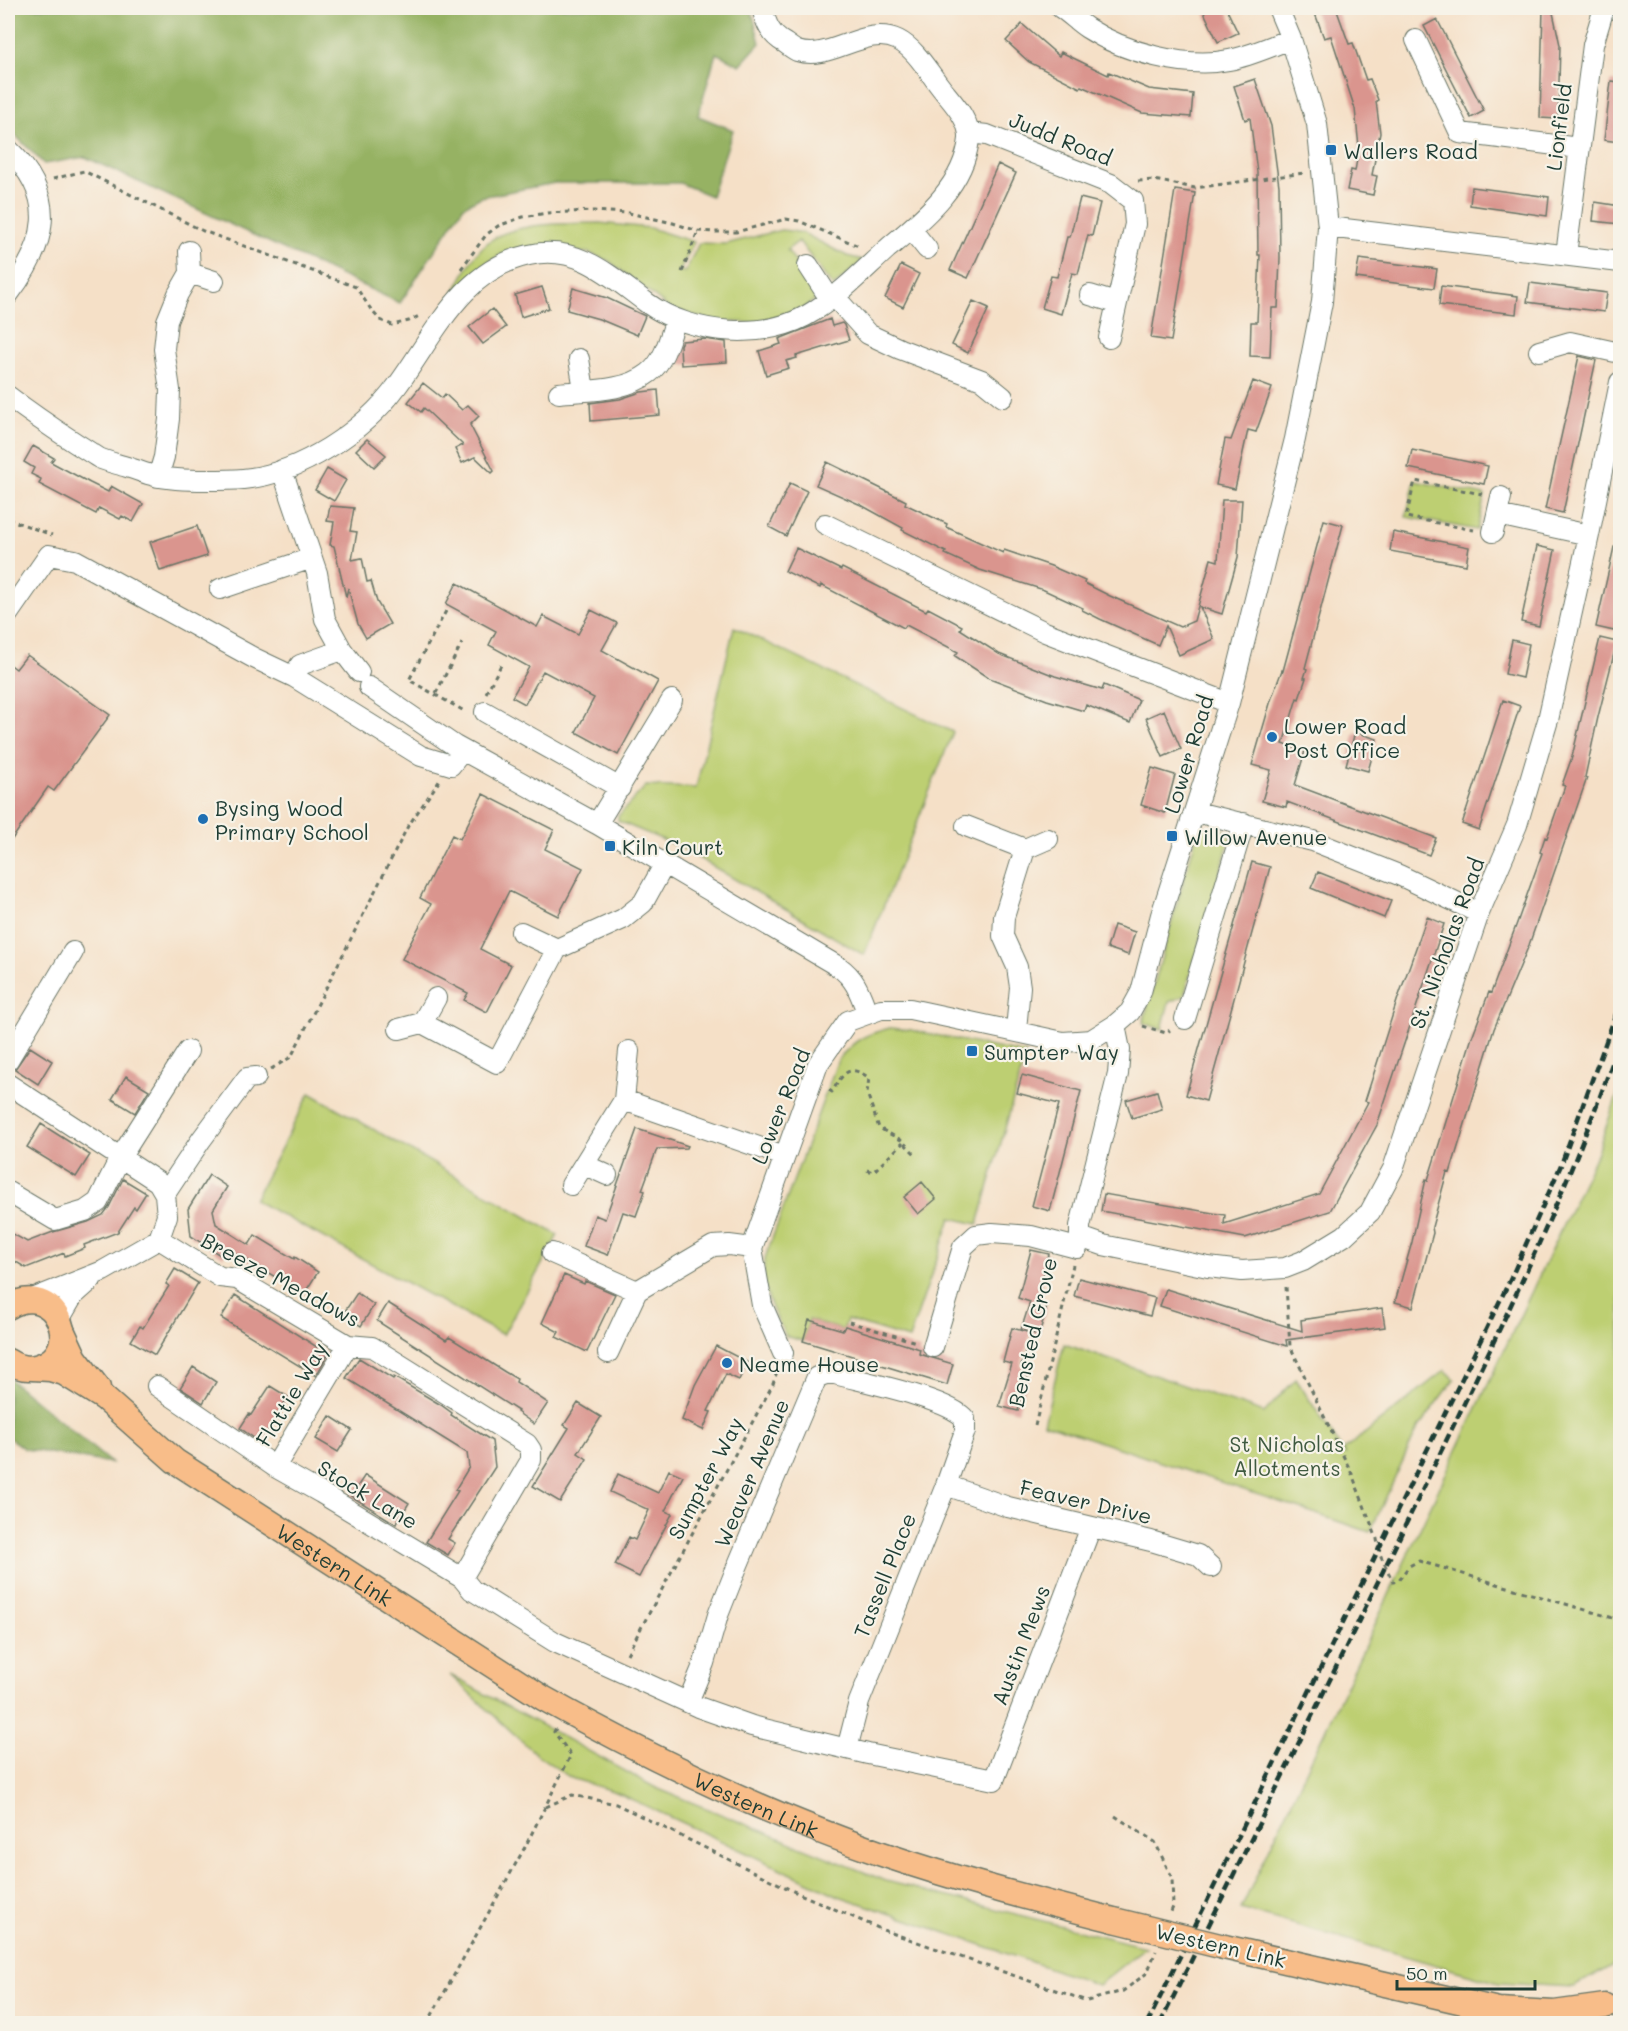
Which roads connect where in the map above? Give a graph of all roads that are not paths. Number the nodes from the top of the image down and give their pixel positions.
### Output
1 (762, 8) edge
2 (1061, 8) edge
3 (1278, 8) edge
4 (1604, 8) edge
5 (1291, 39) junction
6 (1416, 40) dead end
7 (969, 133) junction
8 (1579, 148) junction
9 (8, 149) edge
10 (1328, 227) junction
11 (911, 229) junction
12 (927, 249) dead end
13 (189, 251) dead end
14 (1566, 255) junction
15 (1620, 262) edge
16 (808, 265) dead end
17 (190, 273) junction
18 (214, 281) dead end
19 (8, 295) edge
20 (1090, 296) dead end
21 (832, 297) junction
22 (1116, 303) junction
23 (676, 319) junction
24 (1109, 338) dead end
25 (1539, 351) dead end
26 (1620, 352) edge
27 (579, 359) dead end
28 (1620, 382) edge
29 (584, 390) junction
30 (559, 393) dead end
31 (8, 396) edge
32 (1003, 397) dead end
33 (282, 470) junction
34 (158, 477) junction
35 (1497, 515) road end
36 (825, 524) dead end
37 (1589, 535) junction
38 (312, 558) junction
39 (220, 589) dead end
40 (8, 614) edge
41 (342, 650) junction
42 (294, 677) junction
43 (672, 700) dead end
44 (1229, 703) junction
45 (478, 714) road end
46 (457, 758) junction
47 (620, 788) junction
48 (1196, 812) junction
49 (1244, 823) junction
50 (597, 824) junction
51 (966, 826) dead end
52 (1048, 839) dead end
53 (1025, 849) junction
54 (664, 865) junction
55 (1479, 913) junction
56 (521, 933) dead end
57 (557, 949) junction
58 (73, 952) dead end
59 (436, 998) dead end
60 (867, 1012) junction
61 (1123, 1019) junction
62 (1185, 1019) road end
63 (422, 1023) junction
64 (399, 1029) dead end
65 (1016, 1030) junction
66 (188, 1051) dead end
67 (629, 1051) dead end
68 (8, 1060) edge
69 (256, 1077) road end
70 (8, 1084) edge
71 (624, 1100) junction
72 (784, 1155) junction
73 (120, 1158) junction
74 (585, 1165) junction
75 (607, 1175) dead end
76 (571, 1185) dead end
77 (8, 1192) edge
78 (165, 1194) junction
79 (159, 1239) junction
80 (1078, 1243) junction
81 (752, 1248) junction
82 (552, 1253) dead end
83 (103, 1271) junction
84 (637, 1291) junction
85 (19, 1303) edge
86 (61, 1326) junction
87 (348, 1345) junction
88 (933, 1347) road end
89 (608, 1353) dead end
90 (783, 1353) road end
91 (8, 1361) edge
92 (33, 1368) junction
93 (157, 1386) dead end
94 (104, 1398) junction
95 (965, 1419) joint
96 (275, 1467) junction
97 (946, 1485) junction
98 (1091, 1527) junction
99 (1211, 1567) dead end
100 (462, 1578) junction
101 (688, 1702) junction
102 (847, 1749) junction
103 (994, 1780) joint
104 (1611, 2004) edge
105 (1498, 2010) junction
106 (1523, 2024) edge

1 - 7 street
2 - 5 street
3 - 5 street, Lower Road
4 - 8 street, Lionfield
5 - 10 street, Lower Road
6 - 8 street
7 - 11 street
7 - 22 street, Judd Road
8 - 14 street, Lionfield
9 - 19 street
10 - 14 street
10 - 44 street, Lower Road
11 - 12 street
11 - 21 street
13 - 17 street
14 - 15 street
16 - 21 street
17 - 18 street
17 - 34 street
20 - 22 street
21 - 23 street
21 - 32 street
22 - 24 street, Judd Road
23 - 29 street
23 - 33 street
25 - 26 street
27 - 29 street
28 - 37 street, St. Nicholas Road
29 - 30 street
31 - 34 street
33 - 34 street
33 - 38 street
35 - 37 street
36 - 44 street
37 - 55 street, St. Nicholas Road
38 - 39 street
38 - 41 street
40 - 42 street
41 - 42 street
41 - 46 street
42 - 46 street
43 - 47 street
44 - 48 street, Lower Road
45 - 47 street
46 - 50 street
47 - 50 street
48 - 49 street
48 - 61 street, Lower Road
49 - 55 street
49 - 62 street
50 - 54 street
51 - 53 street
52 - 53 street
53 - 65 street
54 - 57 street
54 - 60 street
55 - 80 street, St. Nicholas Road
56 - 57 street
57 - 63 street
58 - 68 street
59 - 63 street
60 - 65 street, Lower Road
60 - 72 street, Lower Road
61 - 65 street, Lower Road
61 - 80 street, Bensted Grove
63 - 64 street
66 - 73 street
67 - 71 street
69 - 78 street
70 - 73 street
71 - 72 street
71 - 74 street
72 - 81 street, Lower Road
73 - 77 street
73 - 78 street
74 - 75 street
74 - 76 street
78 - 79 street
79 - 83 street
79 - 87 street, Breeze Meadows
80 - 88 street, Bensted Grove
81 - 84 street
81 - 90 street, Lower Road
82 - 84 street
83 - 85 street
83 - 86 street
84 - 89 street
85 - 86 main road
86 - 92 main road
86 - 94 main road, Western Link
87 - 96 street, Flattie Way
87 - 100 street, Breeze Meadows
91 - 92 main road, Western Link
92 - 94 main road, Western Link
93 - 96 street, Stock Lane
94 - 105 main road, Western Link, bridge
95 - 97 street, Tassell Place
95 - 101 street, Weaver Avenue
96 - 100 street, Stock Lane
97 - 98 street, Feaver Drive
97 - 102 street, Tassell Place
98 - 99 street, Feaver Drive
98 - 103 street, Austin Mews
100 - 101 street, Stock Lane
101 - 102 street, Stock Lane
102 - 103 street, Stock Lane
104 - 105 main road, Western Link
105 - 106 main road, Western Link

